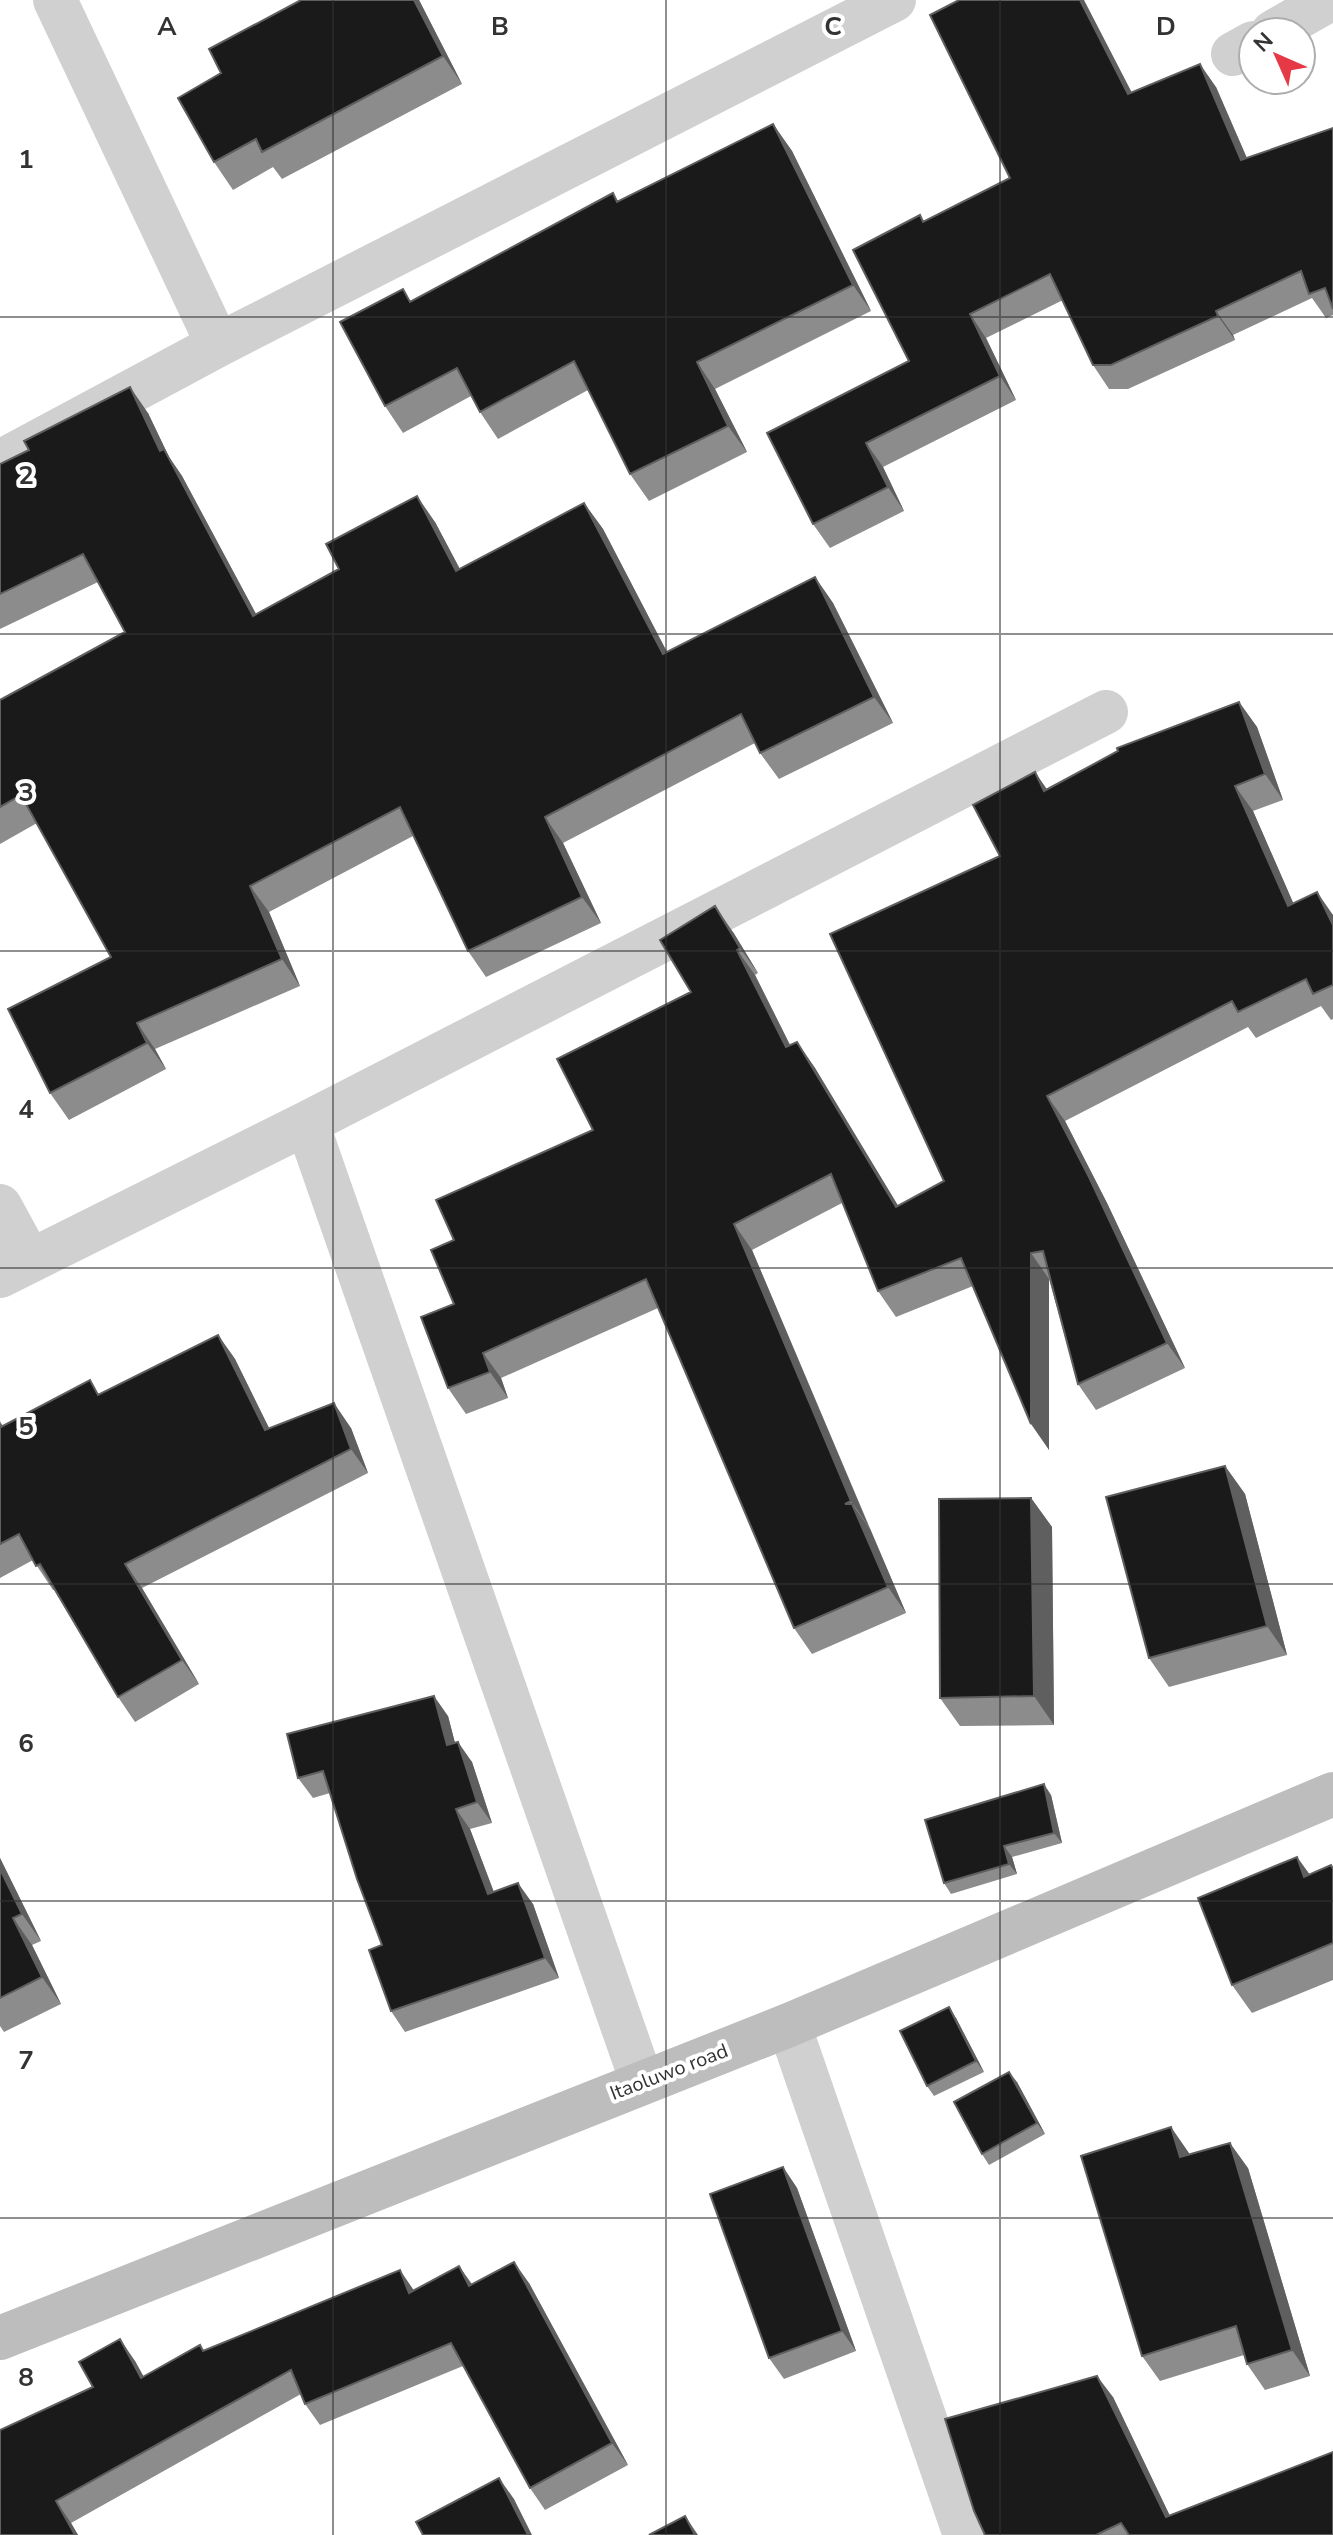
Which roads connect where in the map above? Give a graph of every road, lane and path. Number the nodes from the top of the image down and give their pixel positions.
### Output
1 (55, 0) edge
2 (894, 0) edge
3 (1329, 0) edge
4 (1301, 16) edge
5 (218, 345) junction
6 (0, 462) edge
7 (1106, 712) dead end
8 (307, 1123) junction
9 (0, 1206) edge
10 (15, 1269) edge
11 (1333, 1794) edge
12 (789, 2025) junction
13 (642, 2082) junction
14 (0, 2338) edge
15 (965, 2535) edge

1 - 5 street
2 - 5 street
3 - 4 street
5 - 6 street
7 - 8 street
8 - 10 street
8 - 13 street
9 - 10 street
11 - 12 street, Itaoluwo road
12 - 13 street, Itaoluwo road
12 - 15 street
13 - 14 street, Itaoluwo road

